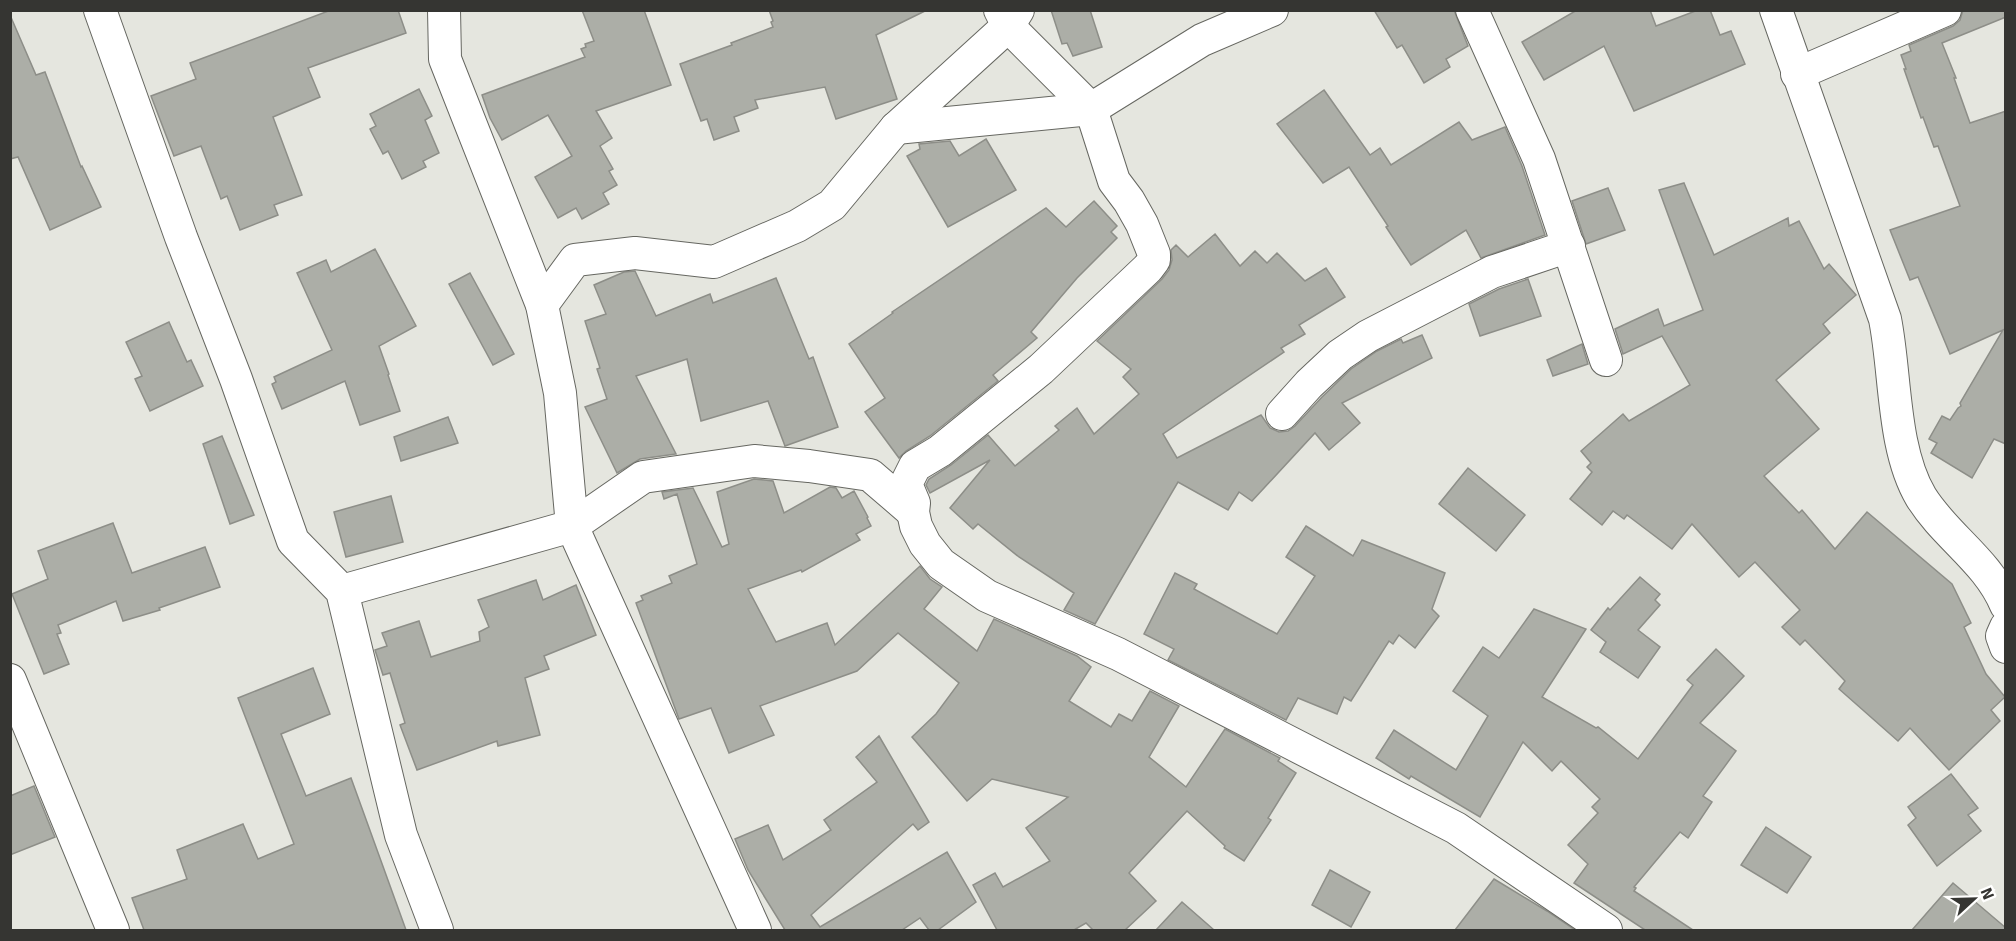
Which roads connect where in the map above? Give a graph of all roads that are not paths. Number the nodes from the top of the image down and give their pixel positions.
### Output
1 (100, 10) edge
2 (444, 10) edge
3 (1272, 10) edge
4 (1472, 10) edge
5 (1776, 10) edge
6 (1945, 10) edge
7 (1009, 16) edge
8 (1797, 74) junction
9 (1091, 109) junction
10 (896, 128) junction
11 (1569, 246) junction
12 (542, 305) junction
13 (1606, 360) dead end
14 (1282, 414) dead end
15 (913, 512) junction
16 (573, 526) junction
17 (342, 591) junction
18 (2006, 604) edge
19 (2006, 627) edge
20 (2006, 647) edge
21 (10, 680) edge
22 (17, 715) edge
23 (112, 930) edge
24 (437, 930) edge
25 (755, 930) edge
26 (1606, 930) edge

1 - 17 street
2 - 12 street
3 - 9 street
4 - 11 street
5 - 8 street
6 - 8 street
7 - 9 street
7 - 10 street
8 - 18 street
9 - 10 street
9 - 15 street
10 - 12 street
11 - 13 street
11 - 14 street
12 - 16 street
15 - 16 street
15 - 26 street
16 - 17 street
16 - 25 street
17 - 24 street
19 - 20 street
21 - 22 street
22 - 23 street

